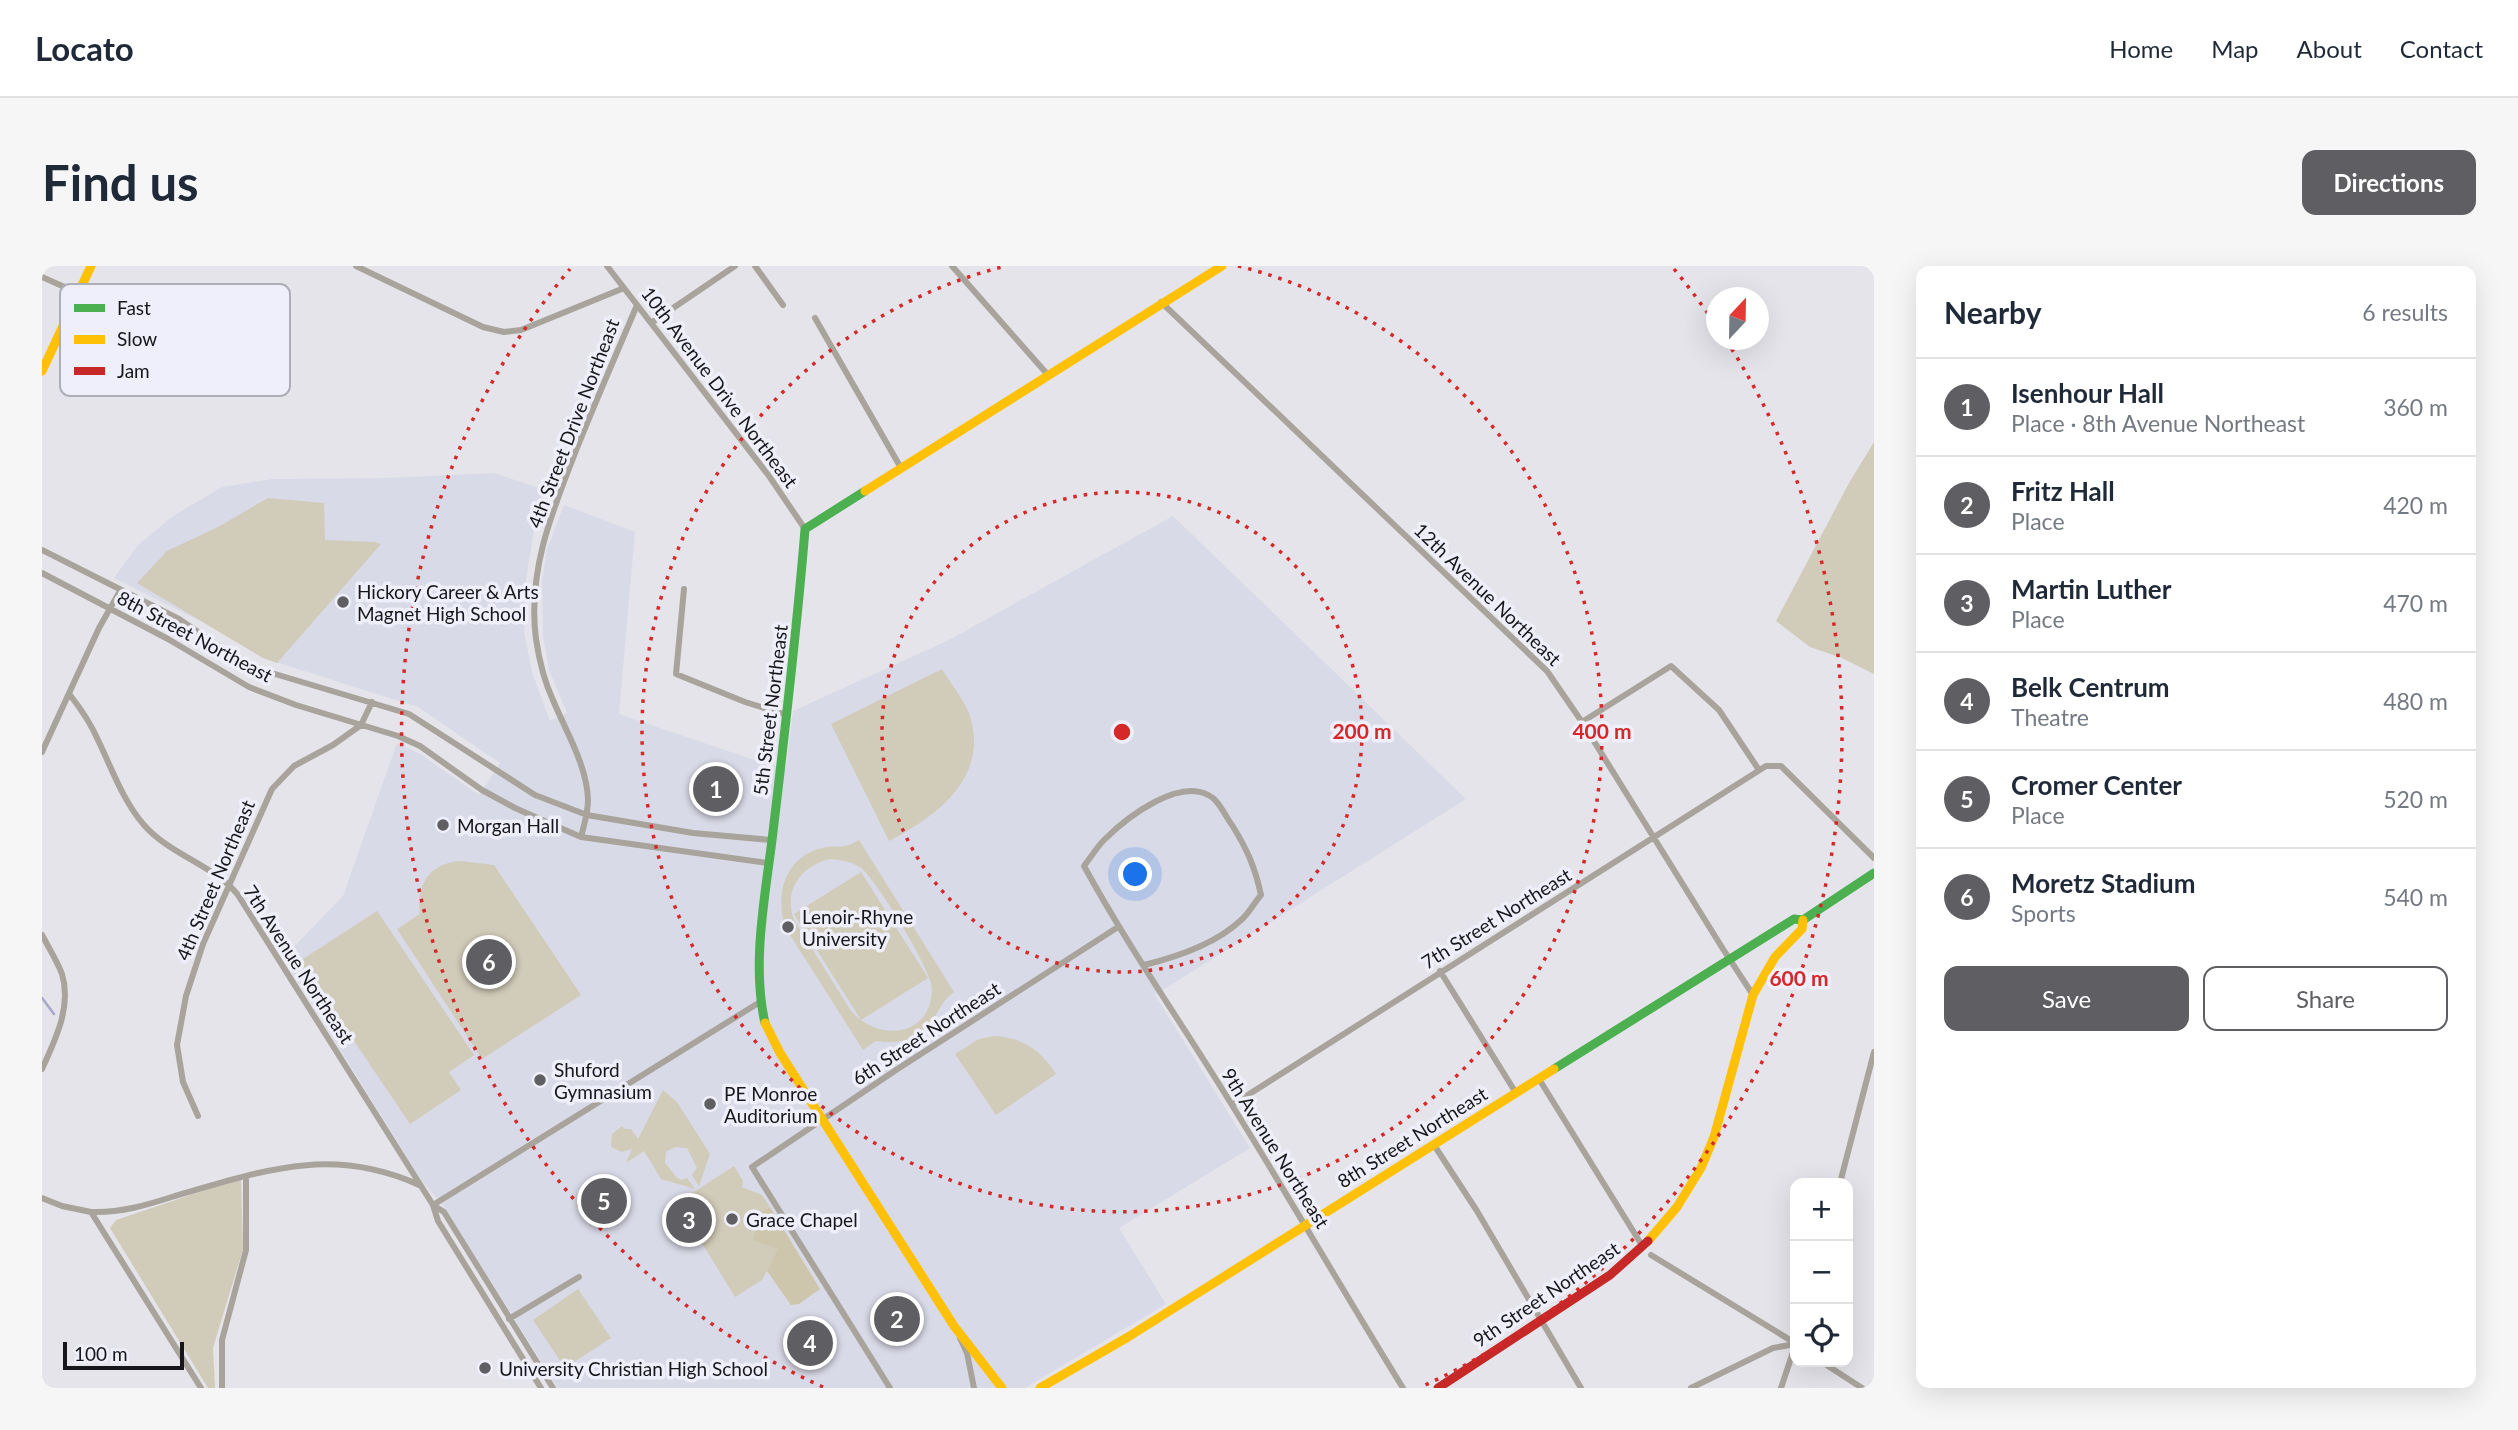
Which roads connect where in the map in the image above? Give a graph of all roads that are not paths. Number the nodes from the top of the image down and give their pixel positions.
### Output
1 (91, 266) edge
2 (356, 266) edge
3 (607, 266) edge
4 (736, 266) edge
5 (755, 266) edge
6 (952, 266) edge
7 (1222, 266) edge
8 (42, 277) edge
9 (82, 284) edge
10 (60, 285) edge
11 (624, 288) junction
12 (1161, 302) junction
13 (637, 305) junction
14 (783, 305) dead end
15 (815, 318) dead end
16 (650, 323) junction
17 (60, 332) edge
18 (42, 371) edge
19 (1048, 375) junction
20 (901, 468) junction
21 (805, 529) junction
22 (42, 550) edge
23 (42, 573) edge
24 (684, 589) dead end
25 (120, 591) junction
26 (110, 610) junction
27 (70, 695) junction
28 (372, 702) junction
29 (787, 715) junction
30 (1582, 722) junction
31 (361, 726) junction
32 (42, 752) edge
33 (1759, 770) junction
34 (587, 815) junction
35 (581, 837) junction
36 (1654, 837) junction
37 (771, 840) junction
38 (1874, 858) edge
39 (768, 863) junction
40 (1874, 873) edge
41 (229, 886) junction
42 (1803, 920) junction
43 (1118, 928) junction
44 (42, 935) edge
45 (1730, 959) junction
46 (1144, 965) junction
47 (1440, 971) junction
48 (1753, 995) junction
49 (760, 1002) junction
50 (1874, 1052) edge
51 (42, 1069) edge
52 (1539, 1079) junction
53 (1516, 1093) junction
54 (1232, 1105) junction
55 (198, 1116) dead end
56 (822, 1120) junction
57 (1434, 1145) junction
58 (246, 1177) junction
59 (1841, 1178) edge
60 (420, 1185) junction
61 (42, 1198) edge
62 (433, 1205) junction
63 (91, 1212) junction
64 (1306, 1225) junction
65 (1643, 1247) junction
66 (1651, 1255) dead end
67 (579, 1277) dead end
68 (510, 1319) junction
69 (1541, 1321) junction
70 (501, 1324) junction
71 (954, 1326) junction
72 (1790, 1341) edge
73 (1790, 1345) edge
74 (1790, 1360) edge
75 (1830, 1367) edge
76 (201, 1388) edge
77 (222, 1388) edge
78 (541, 1388) edge
79 (553, 1388) edge
80 (890, 1388) edge
81 (974, 1388) edge
82 (1002, 1388) edge
83 (1040, 1388) edge
84 (1403, 1388) edge
85 (1438, 1388) edge
86 (1581, 1388) edge
87 (1691, 1388) edge
88 (1781, 1388) edge
89 (1862, 1388) edge

1 - 9 main road
2 - 11 street
3 - 11 street, 10th Avenue Drive Northeast
4 - 16 street, 4th Street Drive Northeast
5 - 14 street
6 - 19 street
7 - 12 main road
8 - 10 street
11 - 13 street, 10th Avenue Drive Northeast
12 - 19 main road
12 - 30 street, 12th Avenue Northeast
13 - 16 street, 10th Avenue Drive Northeast
13 - 34 street, 4th Street Drive Northeast
15 - 20 street
16 - 21 street, 10th Avenue Drive Northeast
17 - 18 main road
19 - 20 main road
20 - 21 main road
21 - 29 main road, 5th Street Northeast
22 - 25 street
23 - 26 street, 8th Street Northeast
24 - 29 street
25 - 26 street
25 - 28 street
26 - 27 street
26 - 31 street, 8th Street Northeast
27 - 32 street
27 - 41 street, 7th Avenue Northeast
28 - 31 street, 4th Street Northeast
28 - 34 street
29 - 37 main road, 5th Street Northeast
30 - 33 street
30 - 36 street, 12th Avenue Northeast
31 - 35 street, 8th Street Northeast
31 - 41 street, 4th Street Northeast
33 - 36 street, 7th Street Northeast
33 - 38 street, 7th Street Northeast
34 - 35 street, 4th Street Drive Northeast
34 - 37 street
35 - 39 street, 8th Street Northeast
36 - 45 street, 12th Avenue Northeast
36 - 47 street, 7th Street Northeast
37 - 39 main road, 5th Street Northeast
39 - 49 main road, 5th Street Northeast
40 - 42 main road
41 - 55 street, 4th Street Northeast
41 - 60 street, 7th Avenue Northeast
42 - 45 main road, 8th Street Northeast
42 - 48 main road, 9th Street Northeast
43 - 46 street, 9th Avenue Northeast
43 - 46 street
43 - 56 street, 6th Street Northeast
44 - 51 street
45 - 48 street, 12th Avenue Northeast
45 - 52 main road, 8th Street Northeast
46 - 54 street, 9th Avenue Northeast
47 - 53 street
47 - 54 street, 7th Street Northeast
48 - 65 main road, 9th Street Northeast
49 - 56 main road, 5th Street Northeast
49 - 62 street
50 - 59 street
52 - 53 main road, 8th Street Northeast
52 - 65 street
53 - 57 main road, 8th Street Northeast
54 - 64 street, 9th Avenue Northeast
56 - 71 main road, 5th Street Northeast
56 - 80 street, 6th Street Northeast
57 - 64 main road, 8th Street Northeast
57 - 69 street
58 - 60 street
58 - 63 street
58 - 77 street
60 - 62 street, 7th Avenue Northeast
61 - 63 street
62 - 68 street, 7th Avenue Northeast
62 - 70 street, 7th Avenue Northeast
63 - 76 street
64 - 83 main road, 8th Street Northeast
64 - 84 street, 9th Avenue Northeast
65 - 69 main road, 9th Street Northeast
66 - 72 street
67 - 68 street
68 - 70 street
68 - 79 street, 7th Avenue Northeast
69 - 85 main road, 9th Street Northeast
69 - 86 street
70 - 78 street, 7th Avenue Northeast
71 - 81 street
71 - 82 main road, 5th Street Northeast
73 - 87 street
74 - 88 street
75 - 89 street

